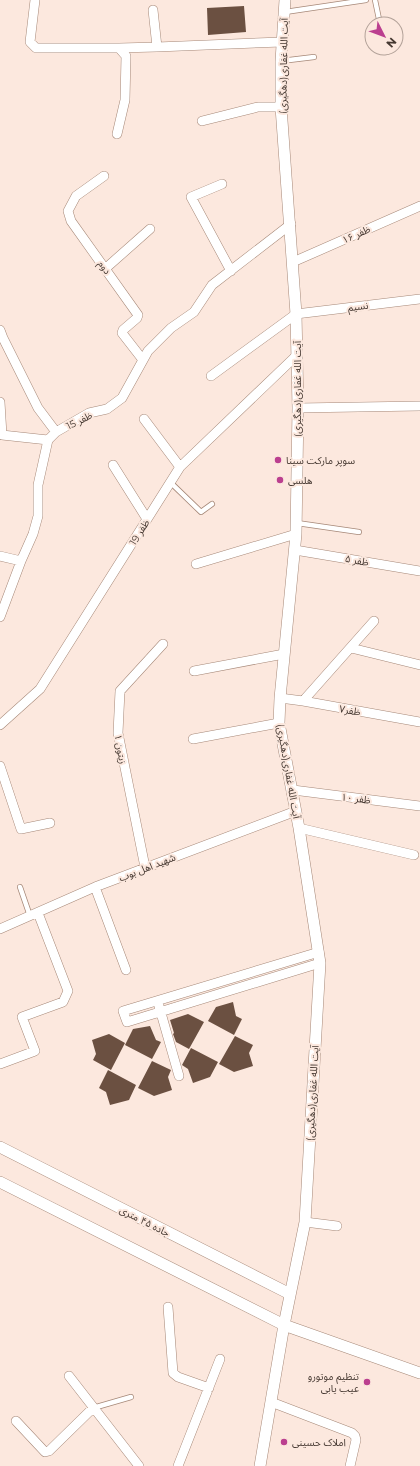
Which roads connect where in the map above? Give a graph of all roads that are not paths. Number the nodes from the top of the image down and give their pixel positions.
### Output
1 (35, 0) edge
2 (285, 0) edge
3 (366, 0) edge
4 (375, 0) edge
5 (153, 10) dead end
6 (284, 12) junction
7 (378, 16) edge
8 (282, 42) junction
9 (157, 47) junction
10 (119, 48) junction
11 (314, 57) dead end
12 (281, 61) junction
13 (281, 107) junction
14 (202, 121) dead end
15 (117, 134) dead end
16 (104, 176) dead end
17 (222, 184) dead end
18 (420, 206) edge
19 (291, 224) junction
20 (150, 229) dead end
21 (293, 262) junction
22 (106, 268) junction
23 (231, 272) junction
24 (420, 299) edge
25 (296, 314) junction
26 (1, 336) edge
27 (297, 355) junction
28 (143, 360) junction
29 (211, 376) dead end
30 (0, 402) edge
31 (420, 406) edge
32 (298, 408) junction
33 (144, 419) dead end
34 (56, 432) junction
35 (48, 440) junction
36 (113, 465) dead end
37 (180, 467) junction
38 (170, 482) junction
39 (212, 504) dead end
40 (147, 519) junction
41 (296, 529) junction
42 (359, 532) dead end
43 (295, 550) junction
44 (0, 556) edge
45 (21, 561) junction
46 (196, 564) dead end
47 (420, 571) edge
48 (0, 617) edge
49 (374, 621) dead end
50 (162, 644) dead end
51 (350, 648) junction
52 (284, 654) junction
53 (420, 665) edge
54 (194, 672) dead end
55 (280, 698) junction
56 (303, 701) junction
57 (420, 722) edge
58 (279, 723) junction
59 (0, 725) edge
60 (193, 739) dead end
61 (0, 766) edge
62 (293, 790) junction
63 (420, 806) edge
64 (296, 811) junction
65 (50, 823) dead end
66 (299, 828) junction
67 (414, 855) dead end
68 (146, 868) junction
69 (20, 887) dead end
70 (95, 887) junction
71 (34, 915) junction
72 (0, 929) edge
73 (319, 952) junction
74 (320, 963) junction
75 (126, 970) dead end
76 (157, 1001) junction
77 (161, 1011) junction
78 (0, 1064) edge
79 (179, 1076) dead end
80 (0, 1148) edge
81 (0, 1182) edge
82 (305, 1222) junction
83 (337, 1226) dead end
84 (290, 1294) junction
85 (168, 1307) dead end
86 (284, 1325) junction
87 (220, 1359) dead end
88 (420, 1373) edge
89 (70, 1376) dead end
90 (209, 1388) junction
91 (131, 1397) dead end
92 (271, 1402) junction
93 (93, 1408) junction
94 (16, 1421) dead end
95 (139, 1466) edge
96 (178, 1466) edge
97 (260, 1466) edge
98 (350, 1466) edge

1 - 10 street
2 - 6 street, آیت الله غفاری(دهگیری)
3 - 6 lane
4 - 7 lane
5 - 9 street
6 - 8 street, آیت الله غفاری(دهگیری)
8 - 9 street
8 - 12 street, آیت الله غفاری(دهگیری)
9 - 10 street
10 - 15 street
11 - 12 lane
12 - 13 street, آیت الله غفاری(دهگیری)
13 - 14 street
13 - 19 street, آیت الله غفاری(دهگیری)
16 - 22 street, دوم
17 - 23 street
18 - 21 street, ظفر ۱۶
19 - 21 street, آیت الله غفاری(دهگیری)
19 - 23 street, ظفر 15
20 - 22 street
21 - 25 street, آیت الله غفاری(دهگیری)
22 - 28 street, دوم
23 - 28 street, ظفر 15
24 - 25 street, نسیم
25 - 27 street, آیت الله غفاری(دهگیری)
25 - 29 street
26 - 34 street
27 - 32 street, آیت الله غفاری(دهگیری)
27 - 37 street, ظفر 19
28 - 34 street, ظفر 15
30 - 35 street
31 - 32 street
32 - 41 street, آیت الله غفاری(دهگیری)
33 - 37 street
34 - 35 street, ظفر 15
35 - 45 street
36 - 40 street
37 - 38 street, ظفر 19
38 - 39 lane
38 - 40 street, ظفر 19
40 - 59 street, ظفر 19
41 - 42 lane
41 - 43 street, آیت الله غفاری(دهگیری)
41 - 46 street
43 - 47 street, ظفر ۵
43 - 52 street, آیت الله غفاری(دهگیری)
44 - 45 street
45 - 48 street
49 - 51 street
50 - 68 street, زیتون ۱
51 - 53 street
51 - 56 street
52 - 54 street
52 - 55 street, آیت الله غفاری(دهگیری)
55 - 56 street, ظفر۷
55 - 58 street, آیت الله غفاری(دهگیری)
56 - 57 street, ظفر۷
58 - 60 street
58 - 62 street, آیت الله غفاری(دهگیری)
61 - 65 street
62 - 63 street, ظفر ۱۰
62 - 64 street, آیت الله غفاری(دهگیری)
64 - 66 street, آیت الله غفاری(دهگیری)
64 - 68 street, شهید اهل بوب
66 - 67 street
66 - 73 street, آیت الله غفاری(دهگیری)
68 - 70 street, شهید اهل بوب
69 - 71 lane
70 - 71 street, شهید اهل بوب
70 - 75 street
71 - 72 street, شهید اهل بوب
71 - 78 street
73 - 74 street, آیت الله غفاری(دهگیری)
73 - 76 street
74 - 77 street
74 - 82 street, آیت الله غفاری(دهگیری)
76 - 77 street
76 - 77 street
77 - 79 street
80 - 84 street, جاده ۴۵ متری
81 - 86 street
82 - 83 street
82 - 84 street, آیت الله غفاری(دهگیری)
84 - 86 street, آیت الله غفاری(دهگیری)
85 - 90 street
86 - 88 street
86 - 92 street, آیت الله غفاری(دهگیری)
87 - 90 street
89 - 93 street
90 - 96 street
91 - 93 lane
92 - 97 street, آیت الله غفاری(دهگیری)
92 - 98 street
93 - 94 street
93 - 95 street

